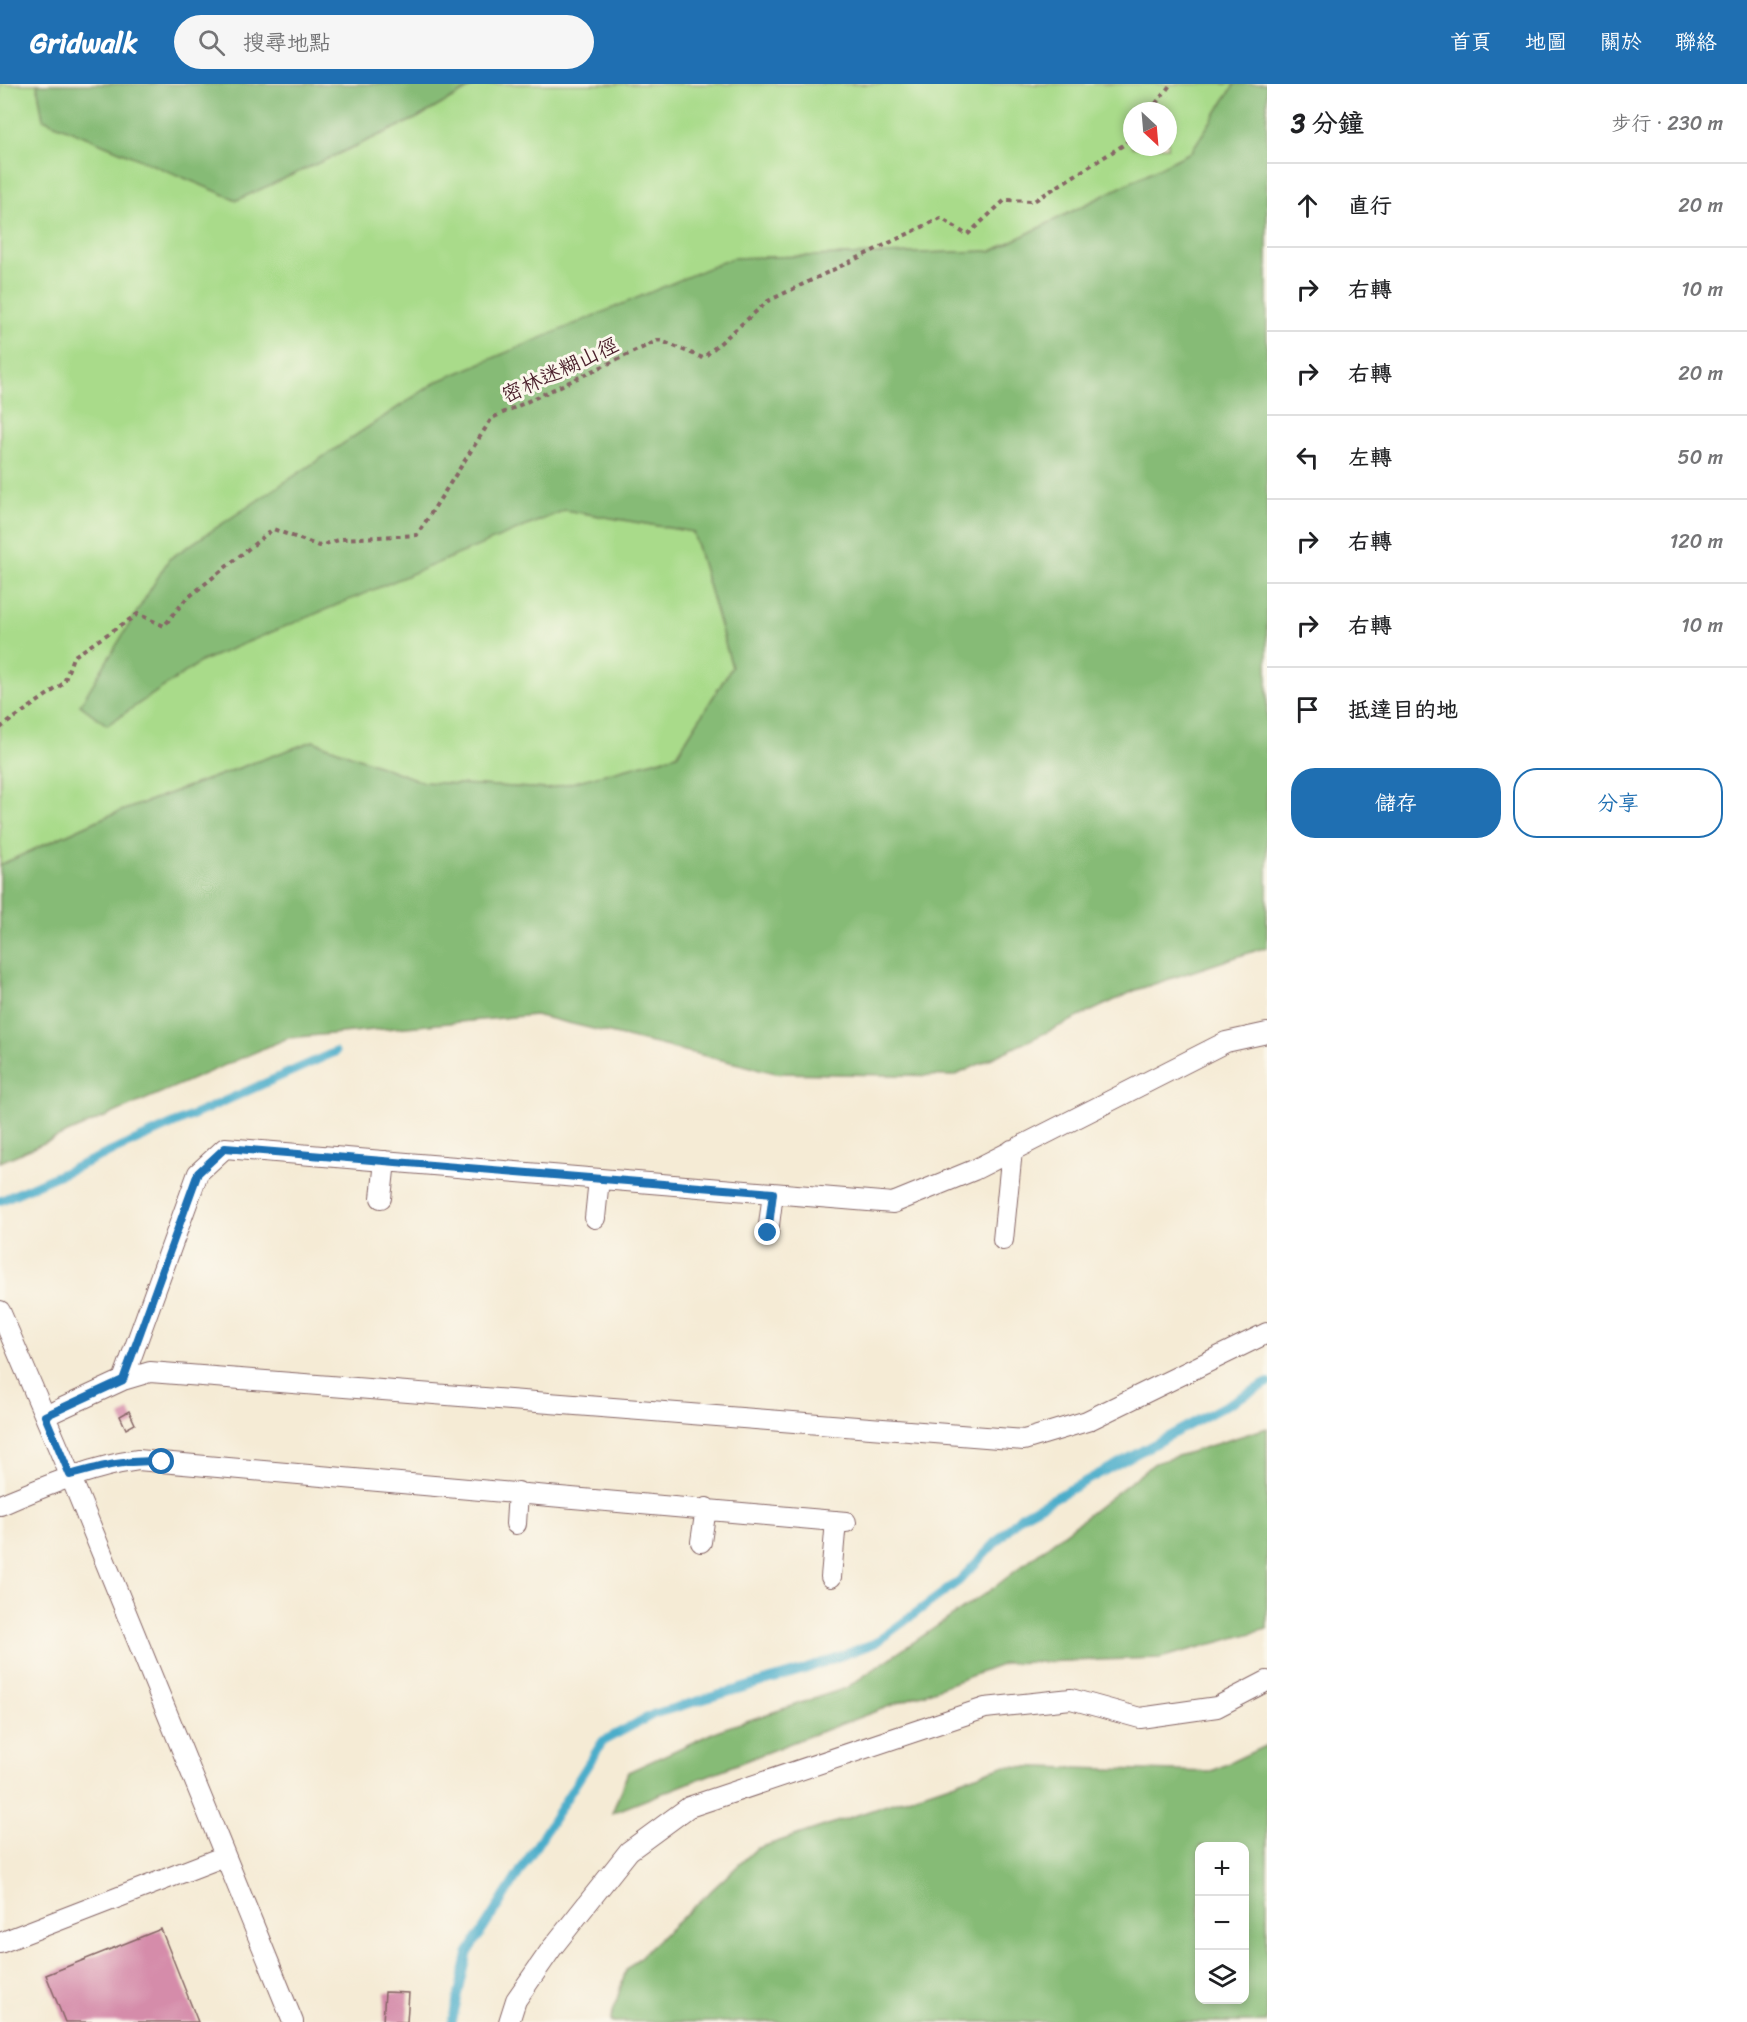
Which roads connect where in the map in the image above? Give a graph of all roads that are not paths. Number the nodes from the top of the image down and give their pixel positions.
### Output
1 (1267, 1033) edge
2 (1012, 1150) junction
3 (385, 1161) junction
4 (599, 1179) junction
5 (773, 1193) junction
6 (381, 1198) dead end
7 (595, 1218) dead end
8 (768, 1233) dead end
9 (1004, 1240) dead end
10 (0, 1311) edge
11 (1267, 1333) edge
12 (123, 1380) junction
13 (45, 1416) junction
14 (70, 1475) junction
15 (518, 1492) junction
16 (0, 1505) edge
17 (706, 1508) junction
18 (516, 1524) dead end
19 (701, 1542) dead end
20 (831, 1577) dead end
21 (1267, 1681) edge
22 (225, 1856) junction
23 (0, 1943) edge
24 (292, 2022) edge
25 (509, 2022) edge

1 - 2 lane
2 - 5 lane
2 - 9 lane
3 - 4 lane
3 - 6 lane
3 - 12 lane
4 - 5 lane
4 - 7 lane
5 - 8 lane
10 - 13 lane
11 - 12 lane
12 - 13 lane
13 - 14 lane
14 - 15 lane
14 - 16 lane
14 - 22 lane
15 - 17 lane
15 - 18 lane
17 - 19 lane
17 - 20 lane
21 - 25 lane
22 - 23 lane
22 - 24 lane

